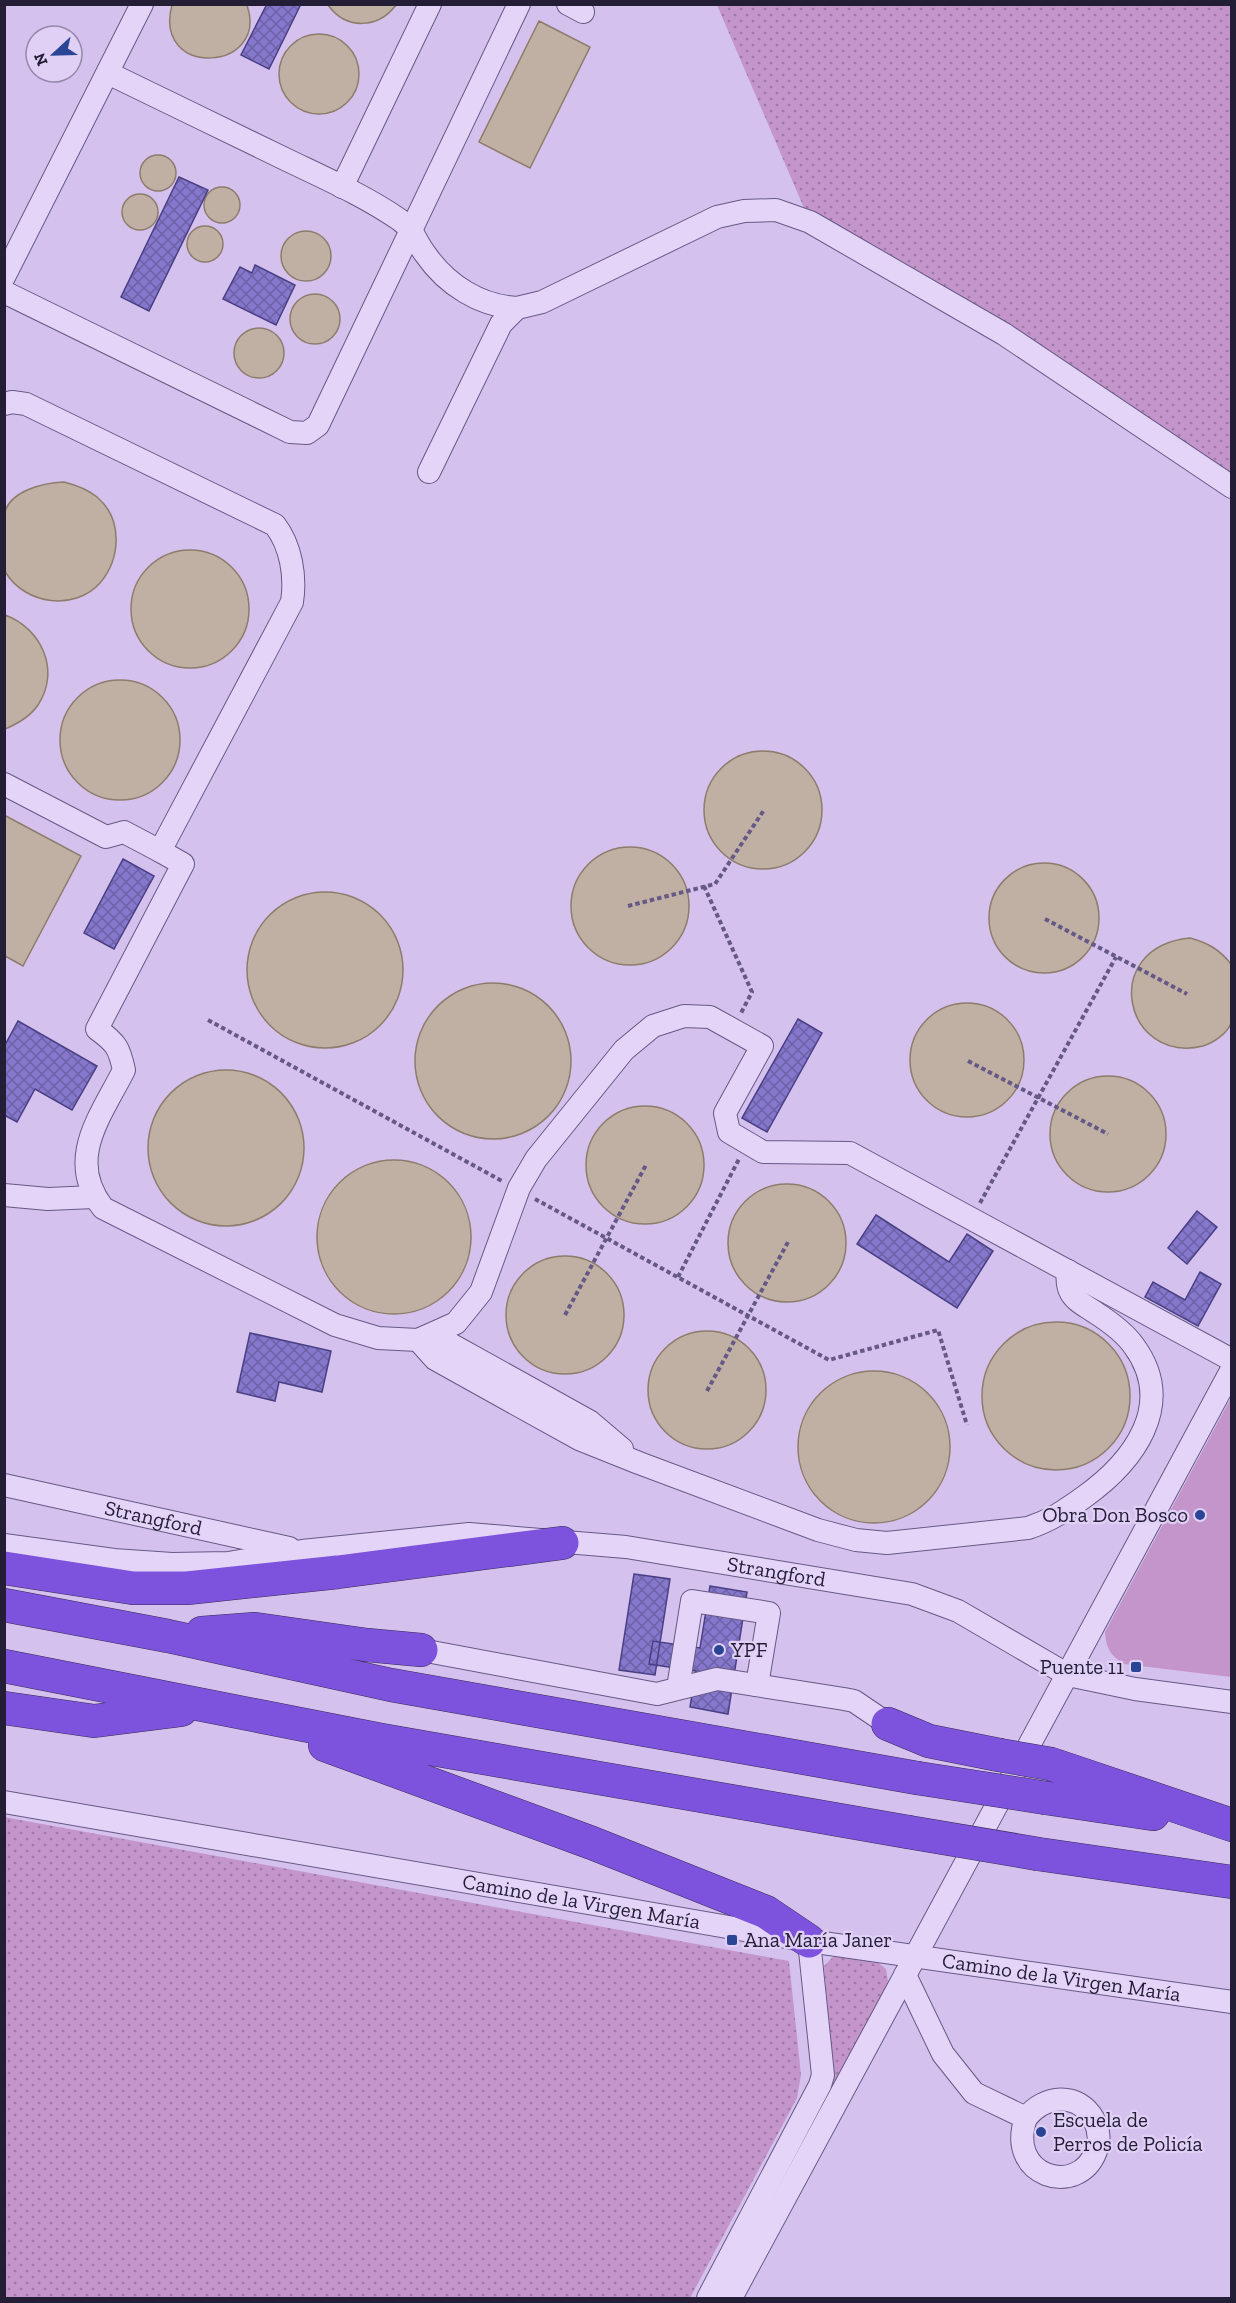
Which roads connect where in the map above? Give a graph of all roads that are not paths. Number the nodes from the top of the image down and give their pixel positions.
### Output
1 (142, 4) edge
2 (430, 4) edge
3 (519, 4) edge
4 (108, 73) junction
5 (342, 187) junction
6 (412, 229) junction
7 (4, 277) edge
8 (4, 292) edge
9 (517, 308) junction
10 (4, 404) edge
11 (429, 472) dead end
12 (1232, 487) edge
13 (4, 784) edge
14 (160, 851) junction
15 (4, 1195) edge
16 (94, 1197) junction
17 (1068, 1271) junction
18 (418, 1340) junction
19 (1232, 1360) edge
20 (1232, 1369) edge
21 (1223, 1402) edge
22 (4, 1485) edge
23 (562, 1543) junction
24 (4, 1545) edge
25 (302, 1551) junction
26 (4, 1568) edge
27 (4, 1605) edge
28 (168, 1636) junction
29 (421, 1650) joint
30 (4, 1666) edge
31 (1068, 1675) junction
32 (757, 1685) junction
33 (678, 1688) junction
34 (1232, 1702) edge
35 (4, 1708) edge
36 (221, 1709) junction
37 (888, 1724) joint
38 (4, 1802) edge
39 (1232, 1825) edge
40 (1232, 1882) edge
41 (809, 1941) junction
42 (910, 1966) junction
43 (1232, 2002) edge
44 (1026, 2118) dead end
45 (708, 2298) edge
46 (731, 2298) edge

1 - 4 street
2 - 5 street
3 - 6 street
4 - 5 street
4 - 7 street
5 - 6 street
6 - 8 street
6 - 9 street
9 - 11 street
9 - 12 street
10 - 14 street
13 - 14 street
14 - 16 street
15 - 16 street
16 - 18 street
17 - 18 street
17 - 18 street
17 - 19 street
20 - 21 street
21 - 31 street
22 - 25 street, Strangford
23 - 25 street, Strangford
23 - 26 highway
23 - 31 street, Strangford
24 - 25 street, Strangford
27 - 28 highway
28 - 29 highway
28 - 39 highway, bridge
29 - 33 street
30 - 36 highway
31 - 34 street, Strangford
31 - 42 street
32 - 33 street
32 - 33 street
32 - 37 street
35 - 36 highway
36 - 40 highway, bridge
36 - 41 highway
37 - 39 highway, bridge
38 - 41 street, Camino de la Virgen María
41 - 42 street, Camino de la Virgen María
41 - 45 street
42 - 43 street, Camino de la Virgen María
42 - 44 street
42 - 46 street

